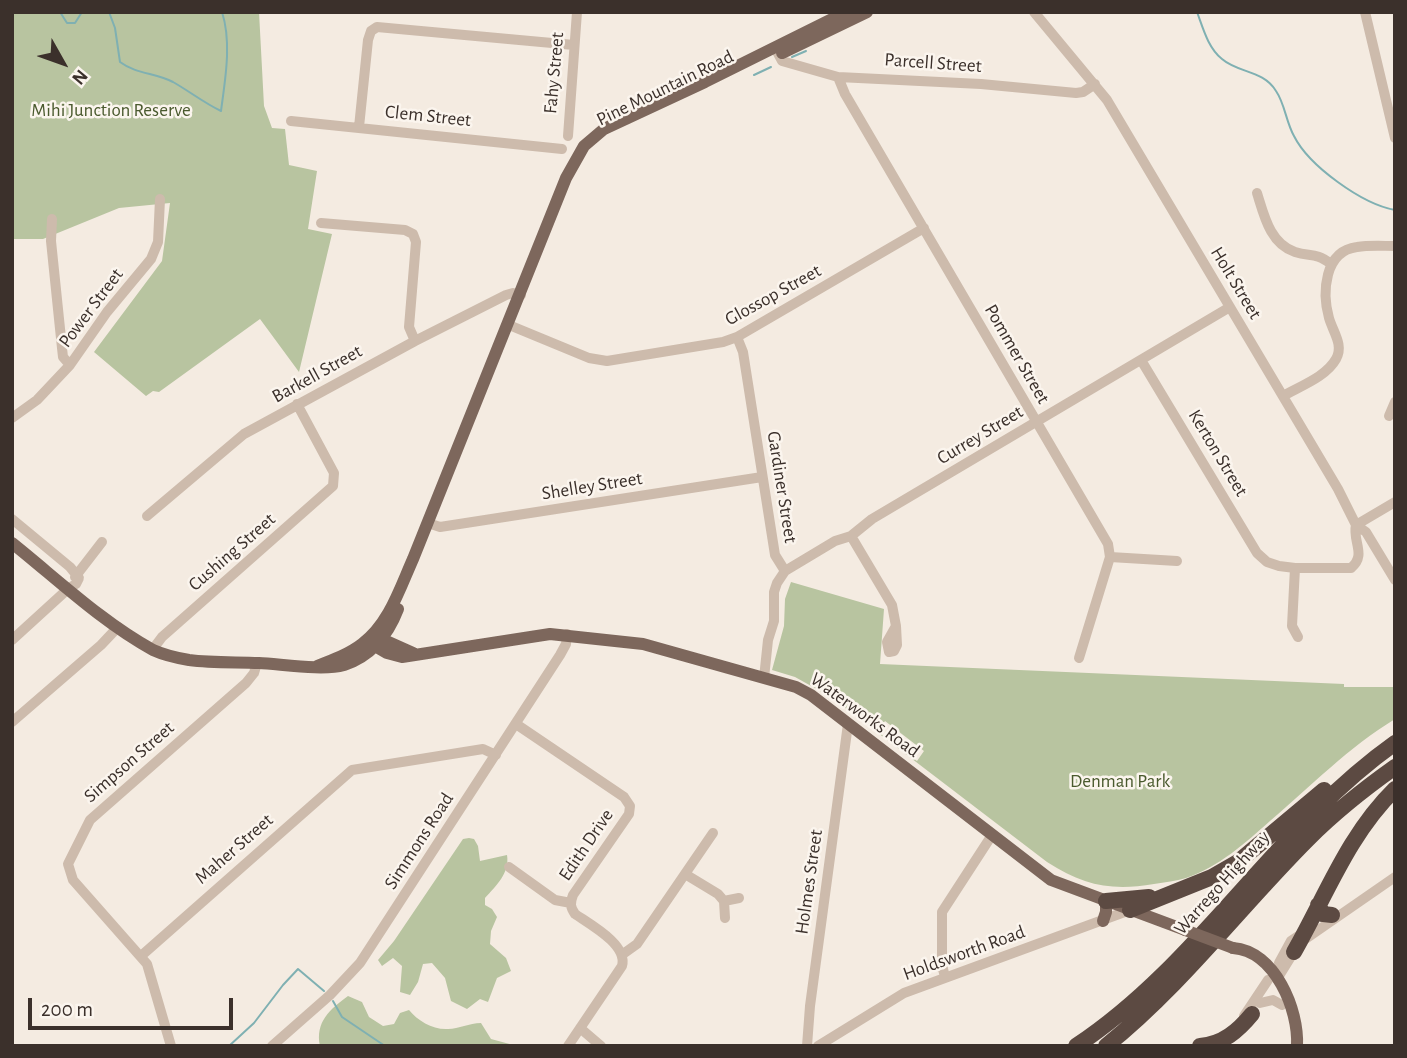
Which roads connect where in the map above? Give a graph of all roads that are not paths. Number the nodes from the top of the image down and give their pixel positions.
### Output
1 (577, 12) edge
2 (846, 12) edge
3 (867, 12) edge
4 (1034, 12) edge
5 (1365, 12) edge
6 (574, 45) junction
7 (776, 52) junction
8 (838, 77) junction
9 (1095, 84) junction
10 (291, 121) dead end
11 (359, 127) junction
12 (568, 136) junction
13 (1395, 138) edge
14 (590, 144) junction
15 (571, 158) junction
16 (1257, 193) dead end
17 (160, 199) dead end
18 (52, 219) dead end
19 (321, 223) dead end
20 (924, 228) junction
21 (1395, 246) edge
22 (1331, 264) junction
23 (521, 295) junction
24 (1230, 307) junction
25 (509, 325) junction
26 (737, 337) junction
27 (415, 341) junction
28 (1141, 360) junction
29 (70, 365) junction
30 (1283, 396) junction
31 (1395, 402) edge
32 (297, 404) junction
33 (1390, 416) dead end
34 (14, 421) edge
35 (1036, 422) junction
36 (762, 477) junction
37 (1395, 502) edge
38 (147, 516) dead end
39 (12, 519) edge
40 (428, 523) junction
41 (1356, 524) junction
42 (850, 536) junction
43 (102, 542) dead end
44 (12, 543) edge
45 (1110, 557) junction
46 (413, 559) junction
47 (1177, 561) dead end
48 (1295, 568) junction
49 (785, 572) junction
50 (78, 574) junction
51 (1395, 580) edge
52 (69, 588) junction
53 (83, 600) junction
54 (397, 612) junction
55 (896, 625) dead end
56 (118, 626) junction
57 (567, 634) junction
58 (1298, 637) dead end
59 (12, 640) edge
60 (375, 640) junction
61 (153, 649) junction
62 (402, 650) junction
63 (418, 655) junction
64 (1079, 658) dead end
65 (257, 663) junction
66 (764, 678) junction
67 (12, 722) edge
68 (516, 724) junction
69 (848, 724) junction
70 (1395, 734) edge
71 (1395, 743) edge
72 (496, 755) junction
73 (1395, 767) edge
74 (1395, 789) edge
75 (713, 833) dead end
76 (992, 835) junction
77 (509, 867) dead end
78 (685, 874) junction
79 (1395, 877) edge
80 (1159, 897) junction
81 (739, 898) dead end
82 (724, 901) junction
83 (1106, 901) junction
84 (1357, 902) junction
85 (570, 903) junction
86 (1318, 905) junction
87 (1130, 910) junction
88 (1332, 915) junction
89 (725, 918) dead end
90 (1103, 921) junction
91 (1298, 941) junction
92 (1233, 948) junction
93 (623, 954) junction
94 (142, 956) junction
95 (1258, 958) junction
96 (945, 977) junction
97 (1272, 979) junction
98 (1282, 1005) junction
99 (1256, 1008) junction
100 (580, 1028) junction
101 (171, 1046) edge
102 (272, 1046) edge
103 (568, 1046) edge
104 (601, 1046) edge
105 (807, 1046) edge
106 (818, 1046) edge
107 (1076, 1046) edge
108 (1106, 1046) edge
109 (1203, 1046) edge
110 (1231, 1046) edge
111 (1295, 1046) edge

1 - 6 street, Fahy Street
2 - 7 main road, Pine Mountain Road
3 - 7 main road, Pine Mountain Road
4 - 9 street, Holt Street
5 - 13 street
6 - 11 street
6 - 12 street, Fahy Street
7 - 8 street, Parcell Street
7 - 14 main road, Pine Mountain Road
8 - 9 street, Parcell Street
8 - 20 street, Pommer Street
9 - 24 street, Holt Street
10 - 11 street, Clem Street
11 - 15 street, Clem Street
12 - 14 street
12 - 15 street
14 - 15 main road, Pine Mountain Road
15 - 23 main road, Pine Mountain Road
16 - 22 street
17 - 29 street, Power Street
18 - 29 street
19 - 27 street
20 - 26 street, Glossop Street
20 - 35 street, Pommer Street
21 - 22 street
22 - 30 street
23 - 25 main road, Pine Mountain Road
23 - 27 street, Barkell Street
24 - 28 street, Currey Street
24 - 30 street, Holt Street
25 - 26 street, Glossop Street
25 - 40 main road, Pine Mountain Road
26 - 36 street, Gardiner Street
27 - 32 street, Barkell Street
28 - 35 street, Currey Street
28 - 48 street, Kerton Street
29 - 34 street, Power Street
30 - 41 street, Holt Street
31 - 33 street
32 - 38 street, Barkell Street
32 - 61 street, Cushing Street
35 - 42 street, Currey Street
35 - 45 street, Pommer Street
36 - 40 street, Shelley Street
36 - 49 street, Gardiner Street
37 - 41 street
39 - 50 street
40 - 46 main road, Pine Mountain Road
41 - 48 street
41 - 51 street, Holt Street
42 - 49 street, Currey Street
42 - 55 street
43 - 50 street
44 - 52 main road, Pine Mountain Road
45 - 47 street
45 - 64 street
46 - 54 main road, Pine Mountain Road
46 - 60 main road, Pine Mountain Road
48 - 58 street
49 - 66 street, Gardiner Street
50 - 52 street
50 - 53 street
52 - 53 main road, Pine Mountain Road
52 - 59 street
53 - 56 main road, Pine Mountain Road
54 - 60 main road, Pine Mountain Road
54 - 62 main road
56 - 61 main road, Pine Mountain Road
56 - 67 street
57 - 63 main road, Waterworks Road
57 - 66 main road, Waterworks Road
57 - 68 street, Simmons Road
60 - 62 main road, Waterworks Road
60 - 63 main road, Waterworks Road
60 - 65 main road, Pine Mountain Road
61 - 65 main road, Pine Mountain Road
62 - 63 main road, Waterworks Road
65 - 94 street, Simpson Street
66 - 69 main road, Waterworks Road
68 - 72 street, Simmons Road
68 - 85 street, Edith Drive
69 - 76 main road, Waterworks Road
69 - 105 street, Holmes Street
70 - 80 highway
71 - 107 highway, Warrego Highway
72 - 94 street, Maher Street
72 - 102 street, Simmons Road
73 - 108 highway, Warrego Highway
74 - 86 highway
75 - 78 street
76 - 83 main road, Waterworks Road
76 - 96 street
77 - 85 street
78 - 82 street
78 - 93 street
79 - 84 street
80 - 83 highway
80 - 87 highway
81 - 82 street
82 - 89 street
83 - 87 main road, Waterworks Road
83 - 90 main road
84 - 88 street
84 - 91 street
85 - 93 street, Edith Drive
86 - 88 highway
86 - 91 highway
87 - 90 street, Holdsworth Road
87 - 92 main road, Waterworks Road, bridge
88 - 91 street
90 - 96 street, Holdsworth Road
91 - 95 street
91 - 97 street
92 - 95 main road, Waterworks Road
92 - 97 main road
93 - 100 street
94 - 101 street, Simpson Street
95 - 97 main road
96 - 106 street, Holdsworth Road
97 - 98 main road
97 - 99 street
97 - 109 street
97 - 111 main road
98 - 99 street
98 - 111 main road
99 - 109 highway
99 - 110 street
100 - 103 street
100 - 104 street

